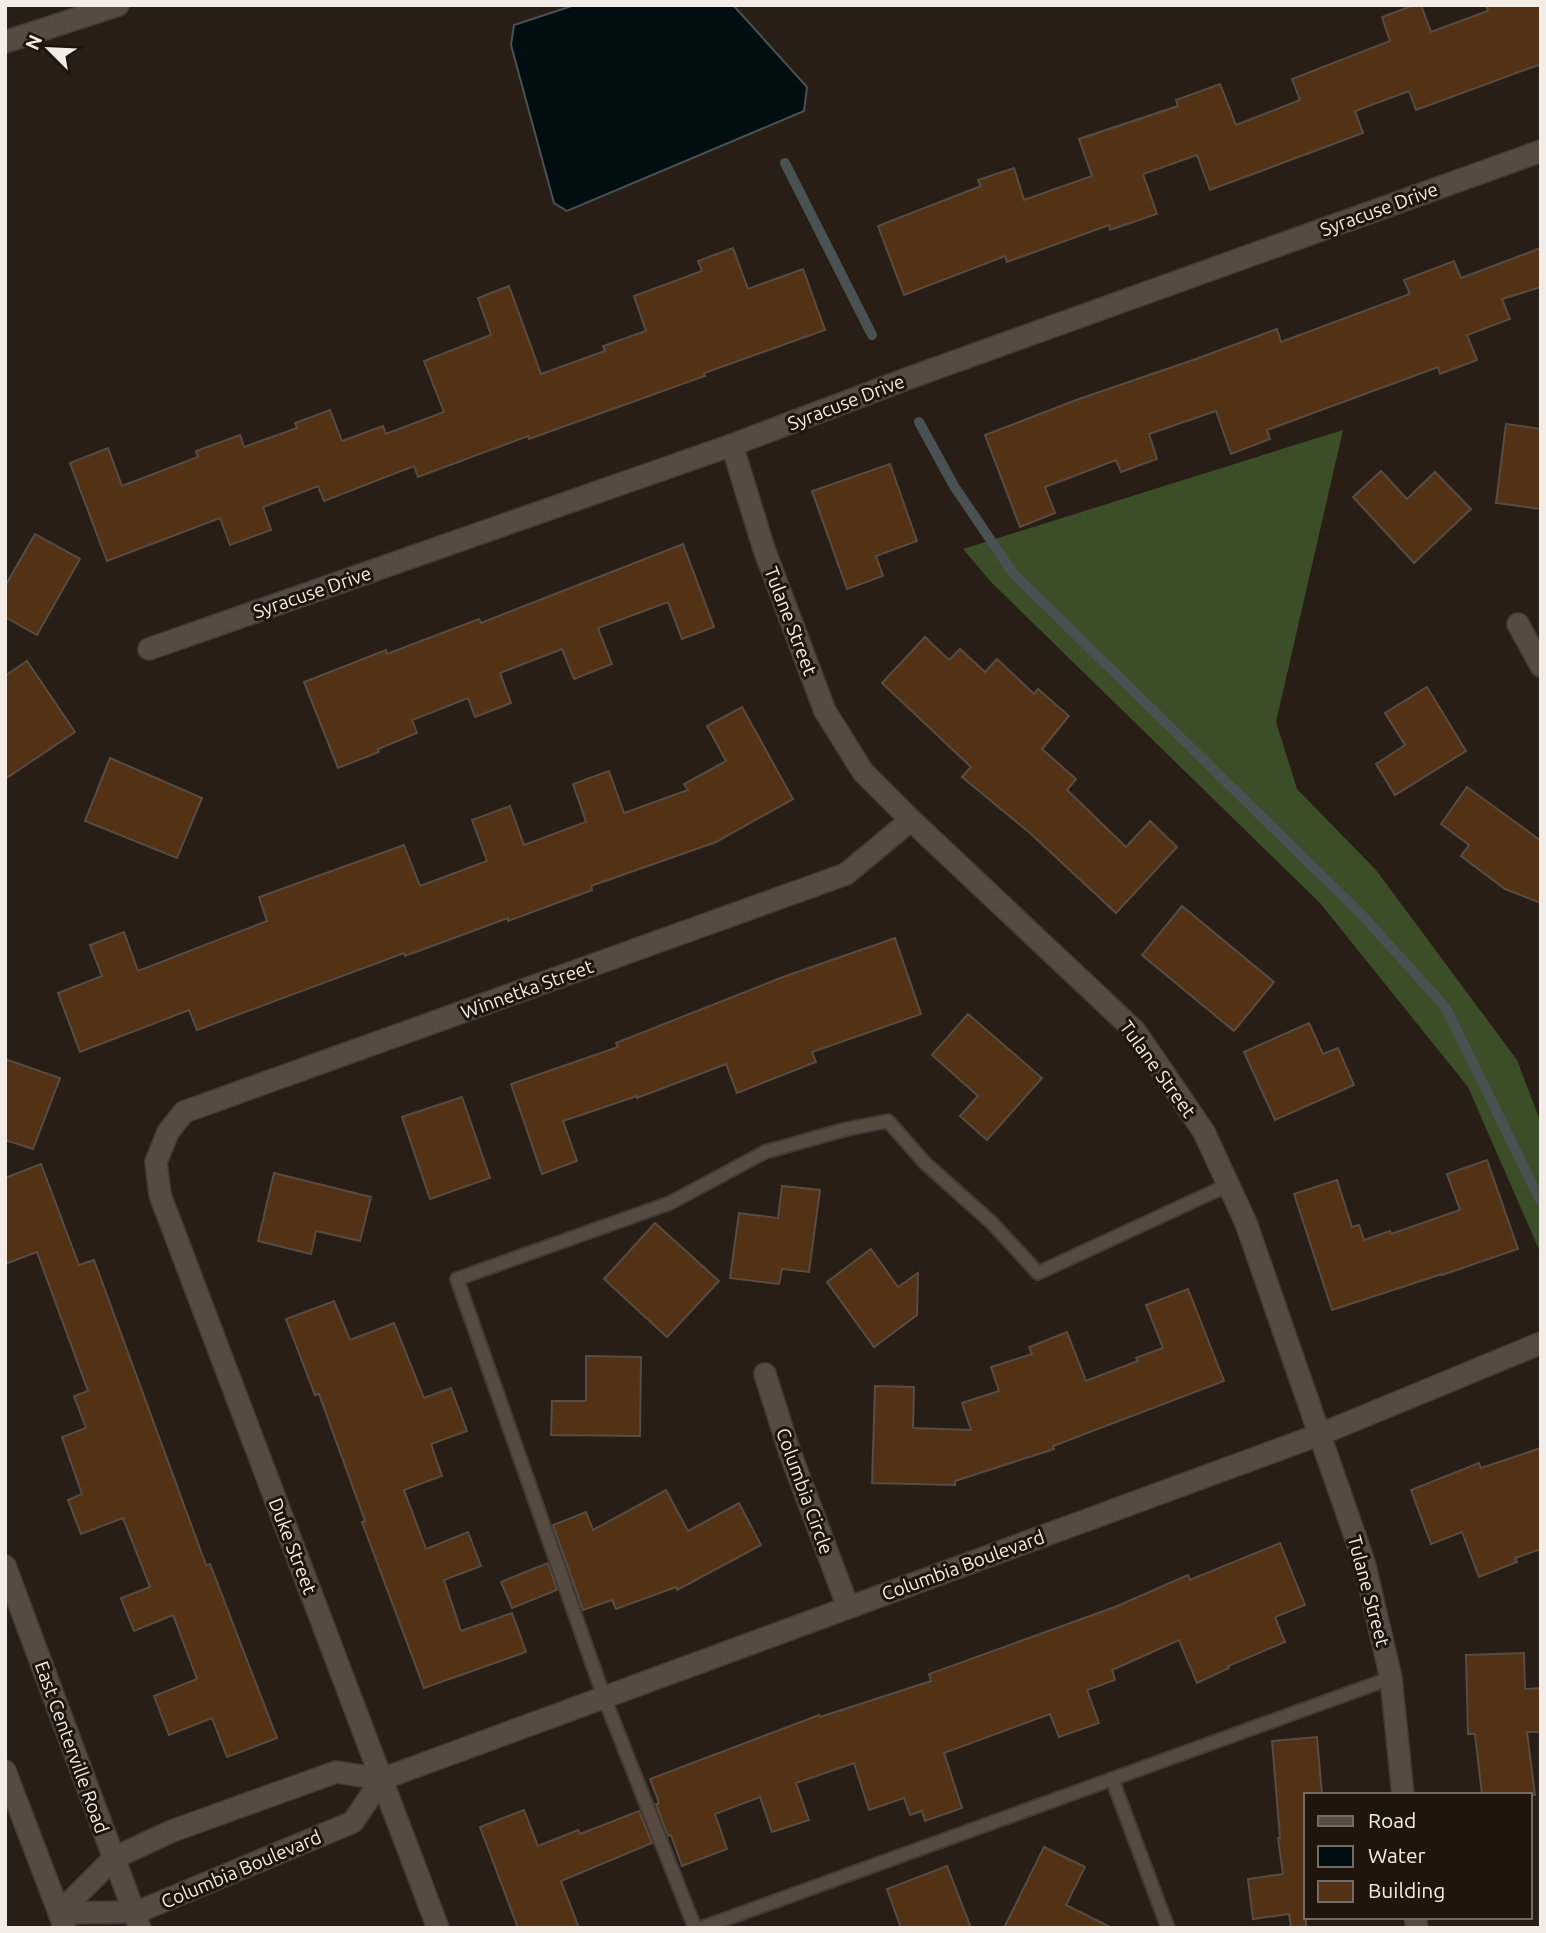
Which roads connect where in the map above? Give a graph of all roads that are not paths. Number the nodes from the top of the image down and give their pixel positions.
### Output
1 (118, 5) edge
2 (5, 42) edge
3 (1541, 151) edge
4 (732, 445) junction
5 (1518, 624) dead end
6 (149, 649) dead end
7 (1541, 666) edge
8 (911, 820) junction
9 (156, 1163) joint
10 (1228, 1185) junction
11 (1541, 1343) edge
12 (765, 1374) dead end
13 (1321, 1434) junction
14 (5, 1566) edge
15 (848, 1607) junction
16 (1391, 1678) junction
17 (604, 1697) junction
18 (5, 1771) edge
19 (382, 1779) junction
20 (1112, 1779) junction
21 (1403, 1793) edge
22 (114, 1858) junction
23 (62, 1920) edge
24 (137, 1920) edge
25 (438, 1928) edge
26 (695, 1928) edge
27 (701, 1928) edge
28 (1168, 1928) edge

1 - 2 street
3 - 4 street, Syracuse Drive
4 - 6 street, Syracuse Drive
4 - 8 street, Tulane Street
5 - 7 street
8 - 9 street, Winnetka Street
8 - 10 street, Tulane Street
9 - 19 street, Duke Street
10 - 13 street, Tulane Street
10 - 17 lane
11 - 13 street, Columbia Boulevard
12 - 15 street, Columbia Circle
13 - 15 street, Columbia Boulevard
13 - 16 street, Tulane Street
14 - 22 street, East Centerville Road
15 - 17 street, Columbia Boulevard
16 - 20 lane
16 - 21 street, Tulane Street
17 - 19 street, Columbia Boulevard
17 - 26 lane
18 - 23 street
19 - 22 street, Columbia Boulevard
19 - 24 street, Columbia Boulevard
19 - 25 street, Duke Street
20 - 27 lane
20 - 28 lane
22 - 23 street, Columbia Boulevard
22 - 24 street, East Centerville Road
23 - 24 street, Columbia Boulevard

